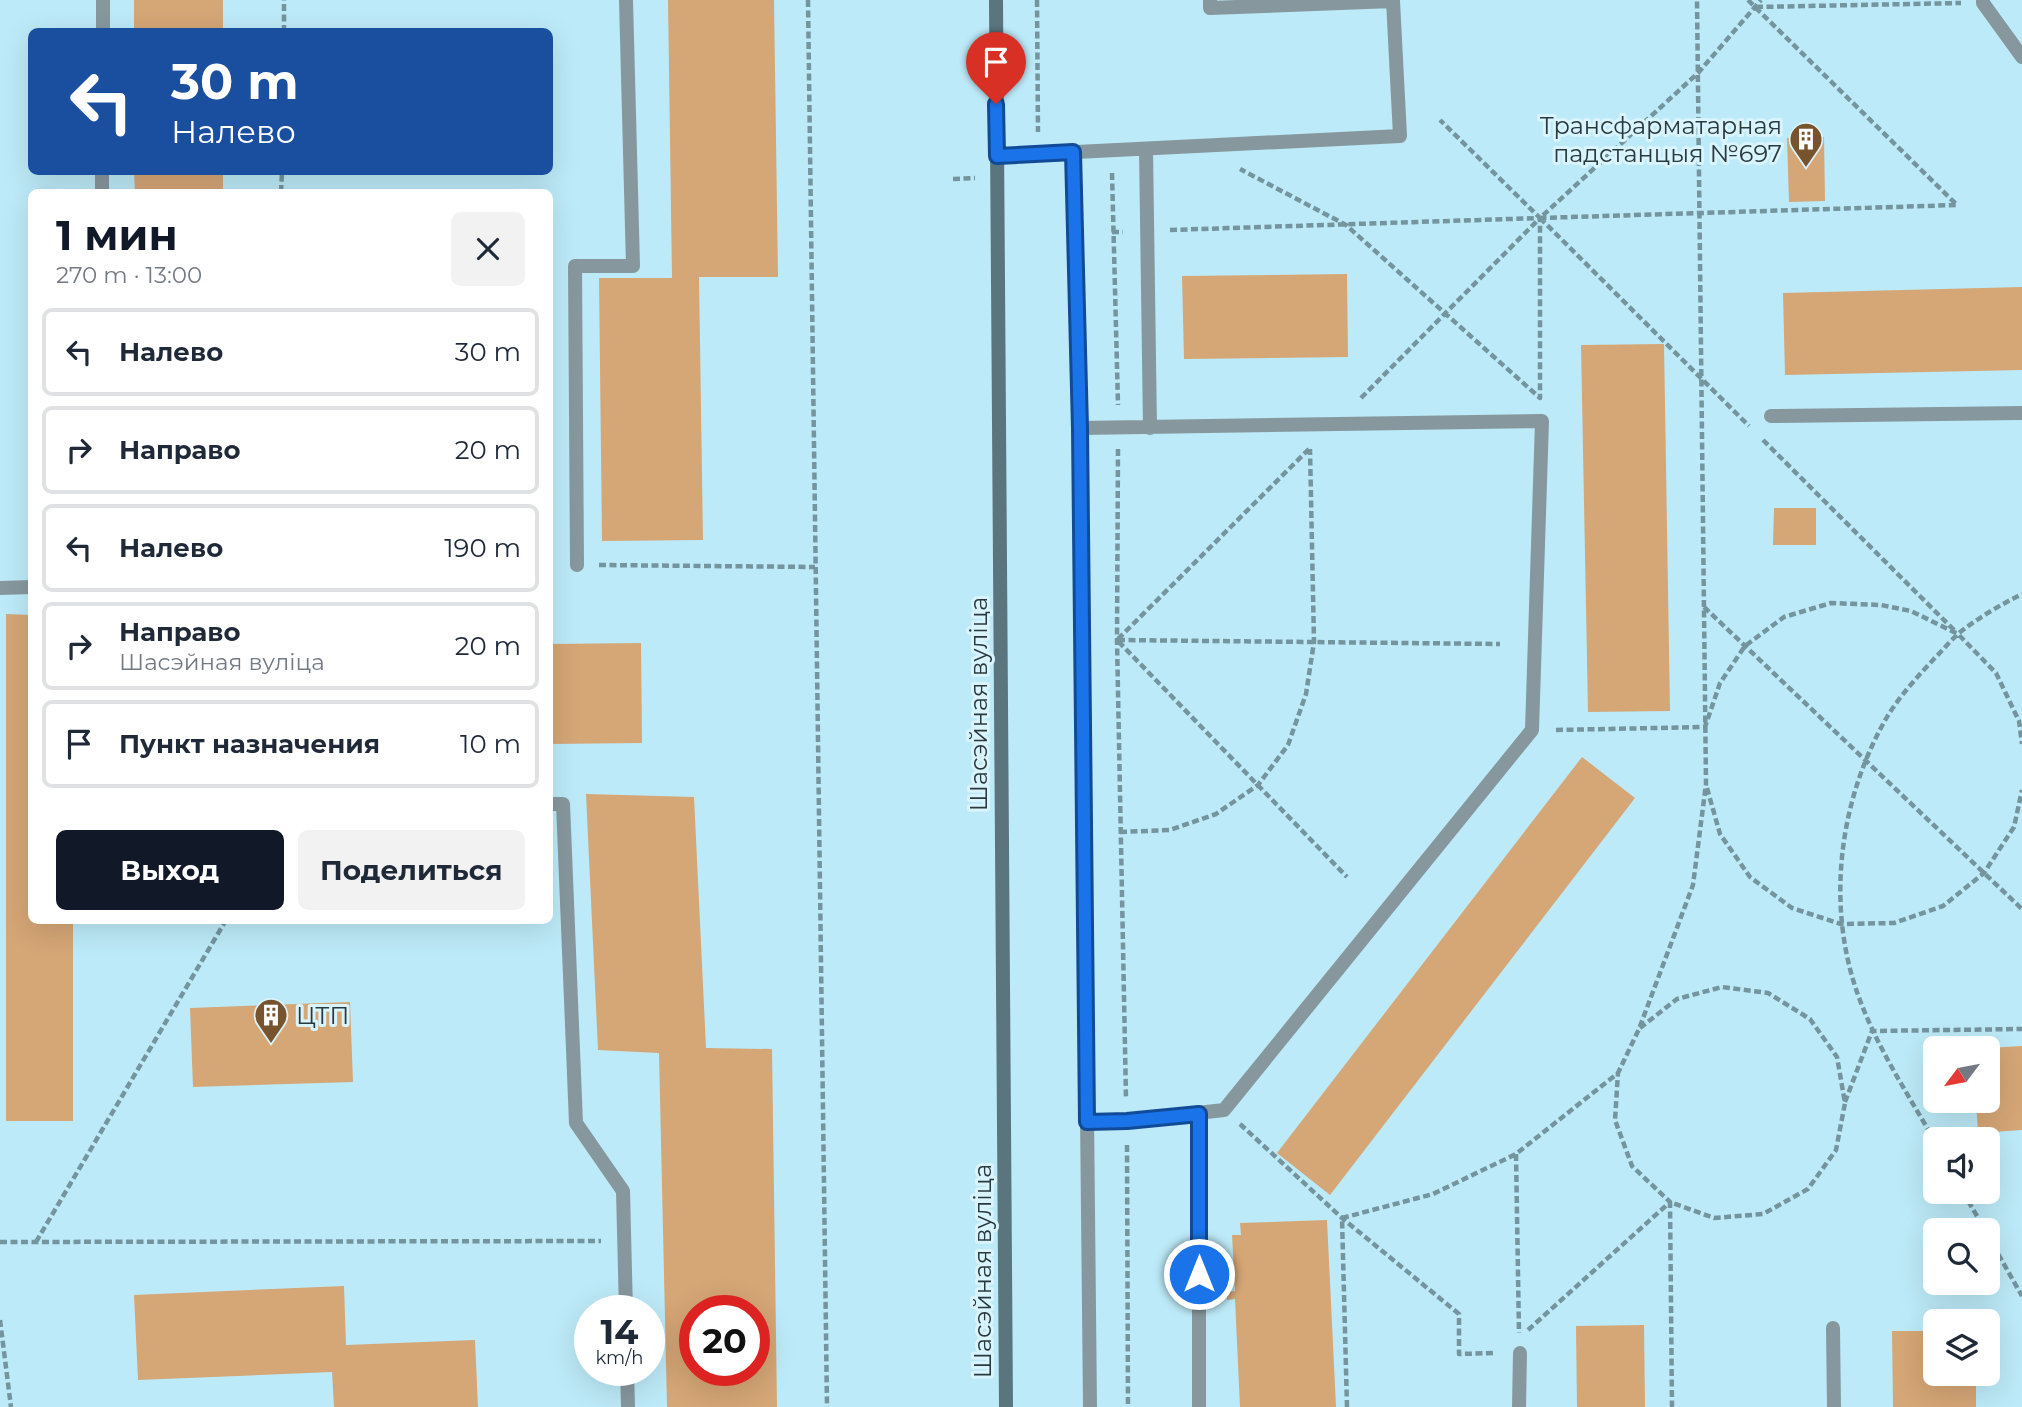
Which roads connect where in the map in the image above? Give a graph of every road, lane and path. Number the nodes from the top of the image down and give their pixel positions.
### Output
1 (103, 0) edge
2 (284, 0) edge
3 (626, 0) edge
4 (808, 0) edge
5 (996, 0) edge
6 (1210, 0) edge
7 (1698, 0) edge
8 (1748, 0) edge
9 (1761, 0) edge
10 (1983, 1) edge
11 (1755, 7) junction
12 (103, 28) edge
13 (284, 28) edge
14 (2022, 57) edge
15 (1698, 73) junction
16 (1440, 120) dead end
17 (1146, 149) junction
18 (1073, 152) junction
19 (997, 156) junction
20 (1230, 164) dead end
21 (1146, 169) junction
22 (1699, 213) junction
23 (1540, 219) junction
24 (1346, 225) junction
25 (1147, 231) junction
26 (1112, 232) junction
27 (1445, 313) junction
28 (2022, 413) edge
29 (1771, 416) dead end
30 (1334, 426) junction
31 (1080, 428) junction
32 (1118, 428) junction
33 (1150, 428) junction
34 (1310, 448) junction
35 (577, 565) joint
36 (816, 567) junction
37 (28, 587) edge
38 (0, 588) edge
39 (2022, 594) edge
40 (1704, 607) junction
41 (1958, 634) junction
42 (1118, 640) junction
43 (1314, 642) junction
44 (1500, 644) dead end
45 (1745, 646) junction
46 (1705, 727) junction
47 (1532, 730) junction
48 (2022, 744) edge
49 (1866, 760) junction
50 (1706, 784) junction
51 (1258, 785) junction
52 (2022, 790) edge
53 (553, 804) edge
54 (1120, 832) junction
55 (1984, 873) junction
56 (1347, 877) dead end
57 (2022, 909) edge
58 (224, 924) edge
59 (1841, 924) junction
60 (1639, 1029) junction
61 (2022, 1029) edge
62 (1872, 1031) junction
63 (1618, 1073) junction
64 (1845, 1103) junction
65 (1224, 1110) junction
66 (1199, 1114) junction
67 (1127, 1121) junction
68 (1087, 1122) junction
69 (1927, 1127) edge
70 (1516, 1154) junction
71 (1670, 1202) junction
72 (1342, 1219) junction
73 (624, 1241) junction
74 (0, 1242) edge
75 (36, 1242) junction
76 (2000, 1257) edge
77 (626, 1295) edge
78 (2022, 1296) edge
79 (0, 1320) edge
80 (1833, 1328) dead end
81 (1520, 1353) joint
82 (627, 1386) edge
83 (11, 1407) edge
84 (628, 1407) edge
85 (827, 1407) edge
86 (1006, 1407) edge
87 (1090, 1407) edge
88 (1128, 1407) edge
89 (1199, 1407) edge
90 (1348, 1407) edge
91 (1519, 1407) edge
92 (1672, 1407) edge
93 (1835, 1407) edge

1 - 12 lane
2 - 13 path
3 - 35 lane
4 - 36 path
5 - 19 main road, Шасэйная вуліца
6 - 17 lane
7 - 15 path
8 - 11 path
9 - 11 path
10 - 11 path
10 - 14 lane
11 - 15 path
11 - 22 path
15 - 22 path
15 - 23 path
16 - 23 path
17 - 18 lane
17 - 21 lane
18 - 19 lane
18 - 31 lane
19 - 86 main road, Шасэйная вуліца
20 - 24 path
21 - 25 lane
21 - 26 path
22 - 23 path
22 - 40 path
23 - 24 path
23 - 27 path
23 - 27 path
24 - 25 path
24 - 27 path
25 - 26 path
25 - 33 lane
26 - 32 path
27 - 30 path
28 - 29 lane
30 - 33 lane
30 - 34 path
30 - 47 lane
31 - 32 lane
31 - 68 lane
32 - 33 lane
32 - 42 path
34 - 42 path
34 - 43 path
35 - 36 path
36 - 85 path
37 - 38 lane
39 - 41 path
40 - 45 path
40 - 46 path
41 - 45 path
41 - 48 path
41 - 49 path
42 - 43 path
42 - 51 path
42 - 54 path
43 - 44 path
43 - 51 path
45 - 46 path
45 - 49 path
46 - 47 path
46 - 50 path
47 - 65 lane
49 - 55 path
49 - 59 path
50 - 59 path
50 - 60 path
51 - 54 path
51 - 56 path
52 - 55 path
53 - 73 lane
54 - 67 path
55 - 57 path
55 - 59 path
58 - 75 path
59 - 62 path
60 - 63 path
60 - 64 path
61 - 62 path
62 - 64 path
62 - 69 path
63 - 70 path
63 - 71 path
64 - 71 path
65 - 66 lane
65 - 72 path
66 - 67 lane
66 - 89 lane
67 - 68 lane
67 - 88 path
68 - 87 lane
70 - 71 path
70 - 72 path
71 - 92 path
72 - 81 path
72 - 90 path
73 - 75 path
73 - 77 lane
74 - 75 path
76 - 78 path
79 - 83 path
80 - 93 lane
81 - 91 lane
82 - 84 lane

